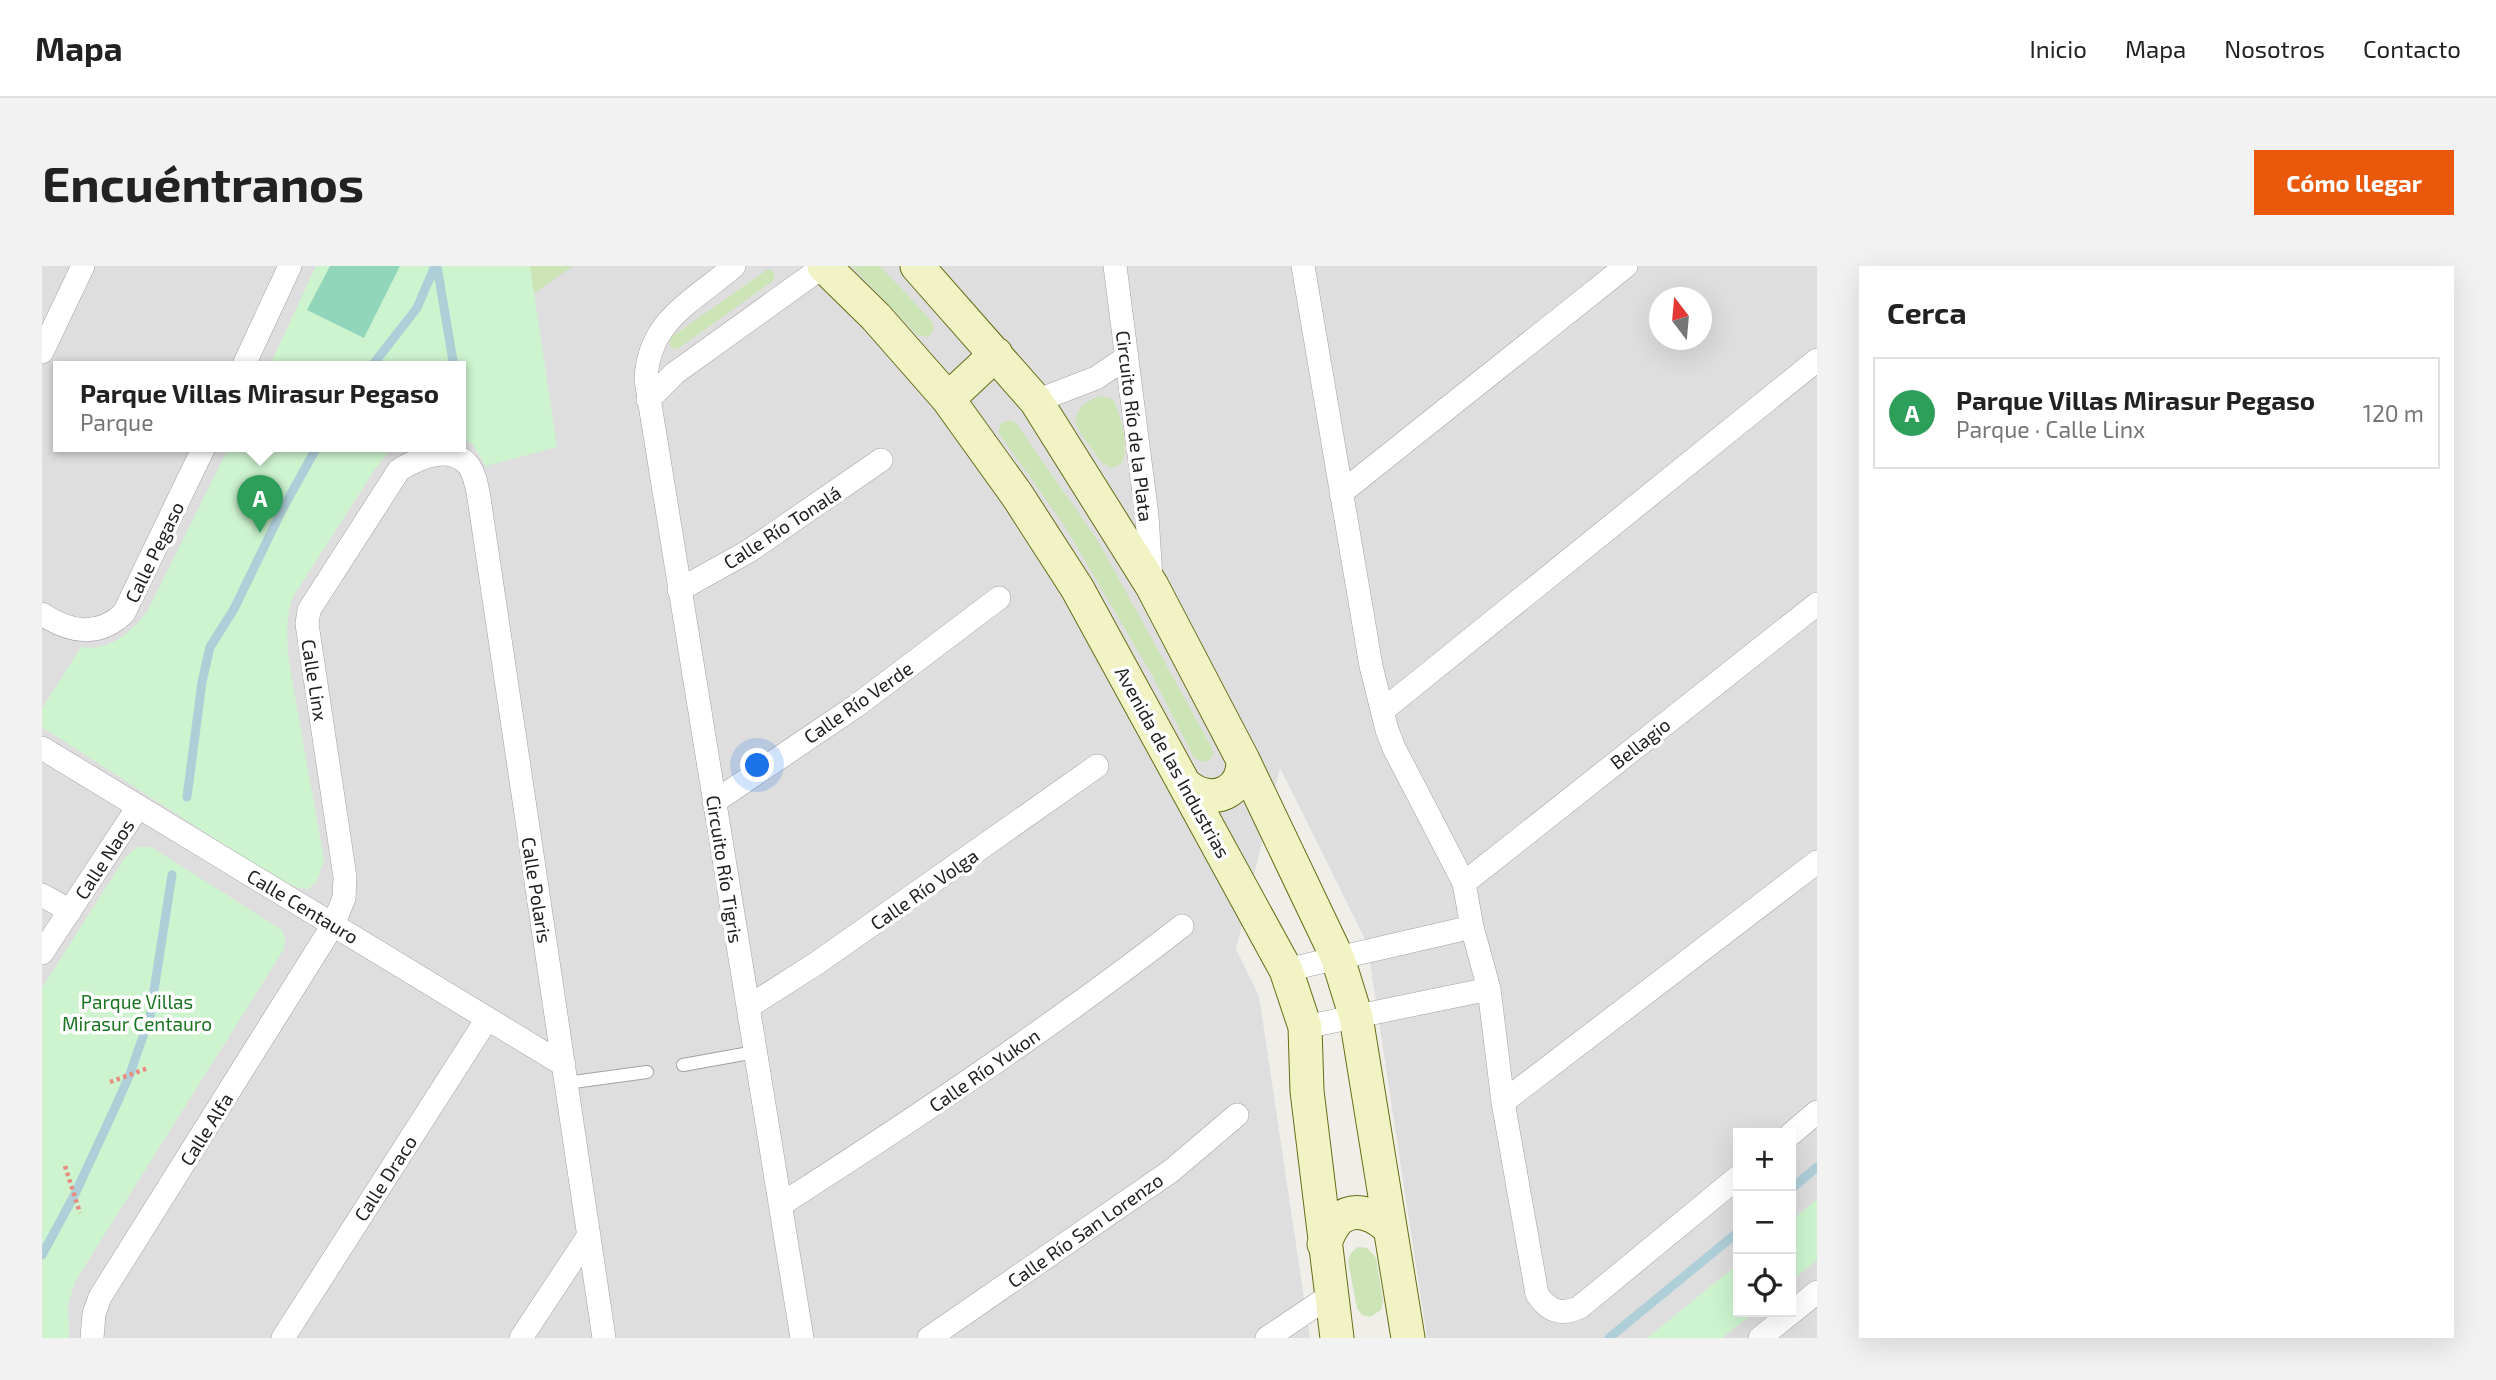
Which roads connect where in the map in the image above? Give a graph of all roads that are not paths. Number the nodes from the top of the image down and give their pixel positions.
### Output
1 (83, 266) edge
2 (290, 266) edge
3 (734, 266) edge
4 (824, 266) edge
5 (917, 266) edge
6 (1115, 266) edge
7 (1303, 266) edge
8 (1626, 266) edge
9 (42, 352) edge
10 (996, 354) junction
11 (1127, 357) junction
12 (1817, 360) edge
13 (246, 361) edge
14 (948, 399) junction
15 (648, 400) junction
16 (1036, 401) junction
17 (202, 452) edge
18 (450, 454) joint
19 (881, 460) dead end
20 (1341, 493) junction
21 (1152, 586) junction
22 (679, 590) junction
23 (999, 598) dead end
24 (1817, 604) edge
25 (42, 614) edge
26 (1382, 711) junction
27 (42, 748) edge
28 (1243, 760) junction
29 (1097, 766) dead end
30 (1188, 787) junction
31 (714, 802) junction
32 (138, 807) junction
33 (1817, 862) edge
34 (1464, 883) junction
35 (42, 895) edge
36 (70, 911) junction
37 (333, 925) junction
38 (1182, 926) dead end
39 (1472, 927) junction
40 (42, 953) edge
41 (1338, 959) junction
42 (1286, 970) junction
43 (1489, 989) junction
44 (748, 1007) junction
45 (1356, 1017) junction
46 (487, 1019) junction
47 (1305, 1027) junction
48 (755, 1052) junction
49 (683, 1065) dead end
50 (647, 1072) dead end
51 (565, 1074) junction
52 (1503, 1102) junction
53 (1817, 1112) edge
54 (1237, 1115) dead end
55 (1796, 1130) edge
56 (1733, 1181) edge
57 (780, 1205) junction
58 (1390, 1229) junction
59 (589, 1235) junction
60 (1324, 1244) junction
61 (1817, 1292) edge
62 (1331, 1295) junction
63 (92, 1338) edge
64 (283, 1338) edge
65 (521, 1338) edge
66 (604, 1338) edge
67 (802, 1338) edge
68 (929, 1338) edge
69 (1267, 1338) edge
70 (1337, 1338) edge
71 (1408, 1338) edge
72 (1760, 1338) edge

1 - 9 street
2 - 13 street
3 - 15 street, Circuito Río Tigris
4 - 14 street, Avenida de las Industrias
4 - 15 street
5 - 10 street
6 - 11 street, Circuito Río de la Plata
7 - 20 street
8 - 20 street
10 - 14 street
10 - 16 street
11 - 16 street
11 - 21 street, Circuito Río de la Plata
12 - 26 street
14 - 30 street, Avenida de las Industrias
15 - 22 street, Circuito Río Tigris
16 - 21 street
17 - 25 street, Calle Pegaso
18 - 37 street, Calle Linx
18 - 51 street, Calle Polaris
19 - 22 street, Calle Río Tonalá
20 - 26 street
21 - 28 street
22 - 31 street, Circuito Río Tigris
23 - 31 street, Calle Río Verde
24 - 34 street, Bellagio
26 - 34 street
27 - 32 street, Calle Centauro
28 - 30 street
28 - 41 street
29 - 44 street, Calle Río Volga
30 - 42 street, Avenida de las Industrias
31 - 44 street, Circuito Río Tigris
32 - 36 street, Calle Naos
32 - 37 street, Calle Centauro
33 - 52 street
34 - 39 street
35 - 36 street, Calle Naos
36 - 40 street, Calle Naos
37 - 46 street, Calle Centauro
37 - 63 street, Calle Alfa
38 - 57 street, Calle Río Yukon
39 - 41 street
39 - 43 street
41 - 42 street
41 - 45 street
42 - 47 street, Avenida de las Industrias
43 - 45 street
43 - 52 street
44 - 48 street, Circuito Río Tigris
45 - 47 street
45 - 58 street
46 - 51 street, Calle Centauro
46 - 64 street, Calle Draco
47 - 60 street, Avenida de las Industrias
48 - 49 lane
48 - 57 street, Circuito Río Tigris
50 - 51 lane
51 - 59 street, Calle Polaris
52 - 56 street
53 - 55 street
54 - 68 street, Calle Río San Lorenzo
57 - 67 street, Circuito Río Tigris
58 - 60 street
58 - 71 street
59 - 65 street
59 - 66 street, Calle Polaris
60 - 62 street, Avenida de las Industrias
61 - 72 street
62 - 69 street
62 - 70 street, Avenida de las Industrias

